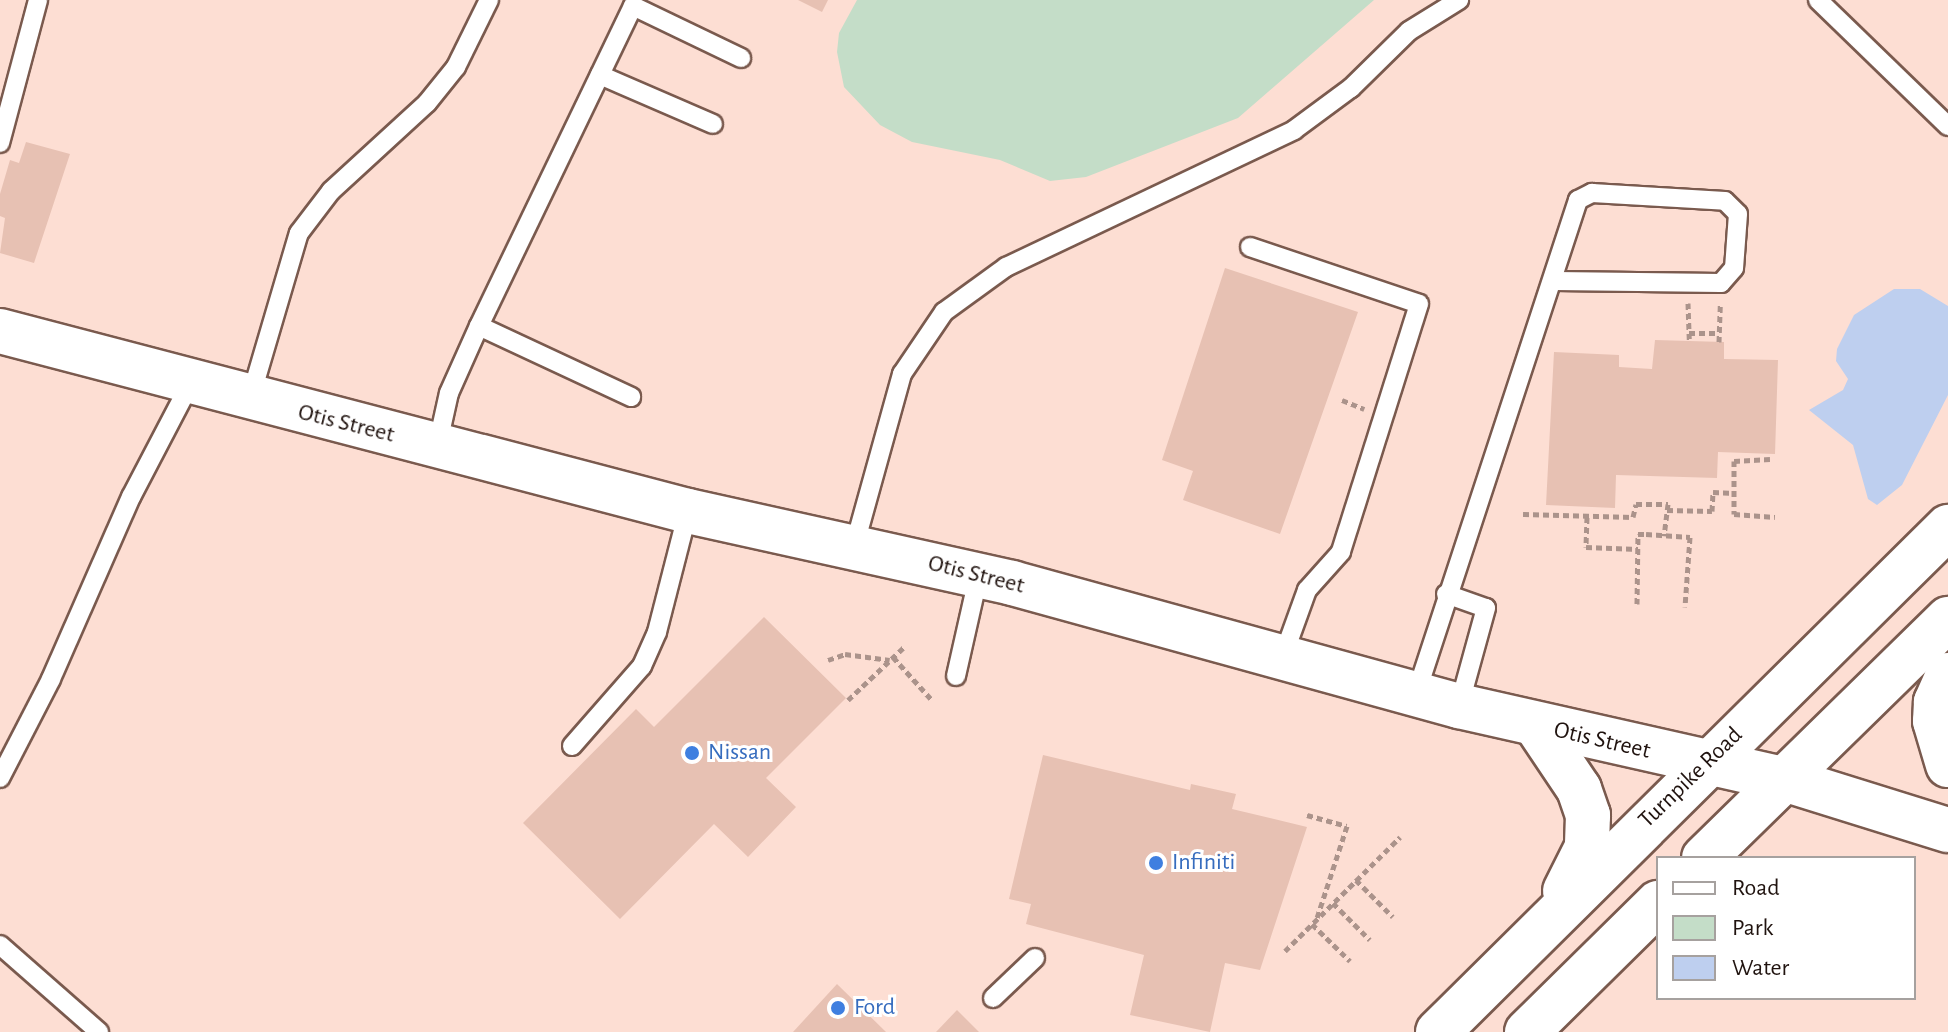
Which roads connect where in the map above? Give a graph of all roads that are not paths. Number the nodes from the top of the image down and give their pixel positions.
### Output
1 (38, 0) edge
2 (489, 0) edge
3 (1459, 0) edge
4 (1818, 0) edge
5 (741, 58) dead end
6 (600, 75) junction
7 (713, 124) dead end
8 (1948, 126) edge
9 (0, 143) edge
10 (1250, 247) dead end
11 (1555, 281) junction
12 (479, 326) junction
13 (0, 331) edge
14 (190, 384) junction
15 (631, 397) dead end
16 (250, 400) junction
17 (437, 447) junction
18 (688, 511) junction
19 (1948, 527) edge
20 (854, 547) junction
21 (979, 574) junction
22 (1446, 594) junction
23 (1948, 619) edge
24 (1282, 659) junction
25 (1948, 675) edge
26 (956, 676) dead end
27 (1416, 695) junction
28 (1459, 706) junction
29 (1536, 725) junction
30 (572, 746) dead end
31 (1706, 764) junction
32 (1948, 765) edge
33 (0, 778) edge
34 (1784, 779) junction
35 (1948, 830) edge
36 (1706, 856) edge
37 (1656, 905) edge
38 (1556, 911) junction
39 (0, 945) edge
40 (1035, 958) dead end
41 (993, 998) dead end
42 (99, 1032) edge
43 (1438, 1032) edge
44 (1527, 1032) edge

1 - 9 lane
2 - 16 lane
3 - 20 lane
4 - 8 lane
5 - 6 lane
6 - 7 lane
6 - 12 lane
10 - 24 lane
11 - 11 lane
11 - 22 lane
12 - 15 lane
12 - 17 lane
13 - 14 main road, Otis Street
14 - 16 main road, Otis Street
14 - 33 lane
16 - 17 main road, Otis Street
17 - 18 main road, Otis Street
18 - 20 main road, Otis Street
18 - 30 lane
19 - 31 main road, Turnpike Road
20 - 21 main road, Otis Street
21 - 24 main road, Otis Street
21 - 26 lane
22 - 27 lane
22 - 28 lane
23 - 34 main road
24 - 27 main road, Otis Street
25 - 32 main road
27 - 28 main road, Otis Street
28 - 29 main road, Otis Street
29 - 31 main road, Otis Street
29 - 38 main road
31 - 34 main road, Otis Street
31 - 38 main road, Turnpike Road
34 - 35 main road, Otis Street
34 - 36 main road
37 - 44 main road
38 - 43 main road, Turnpike Road
39 - 42 lane
40 - 41 lane

